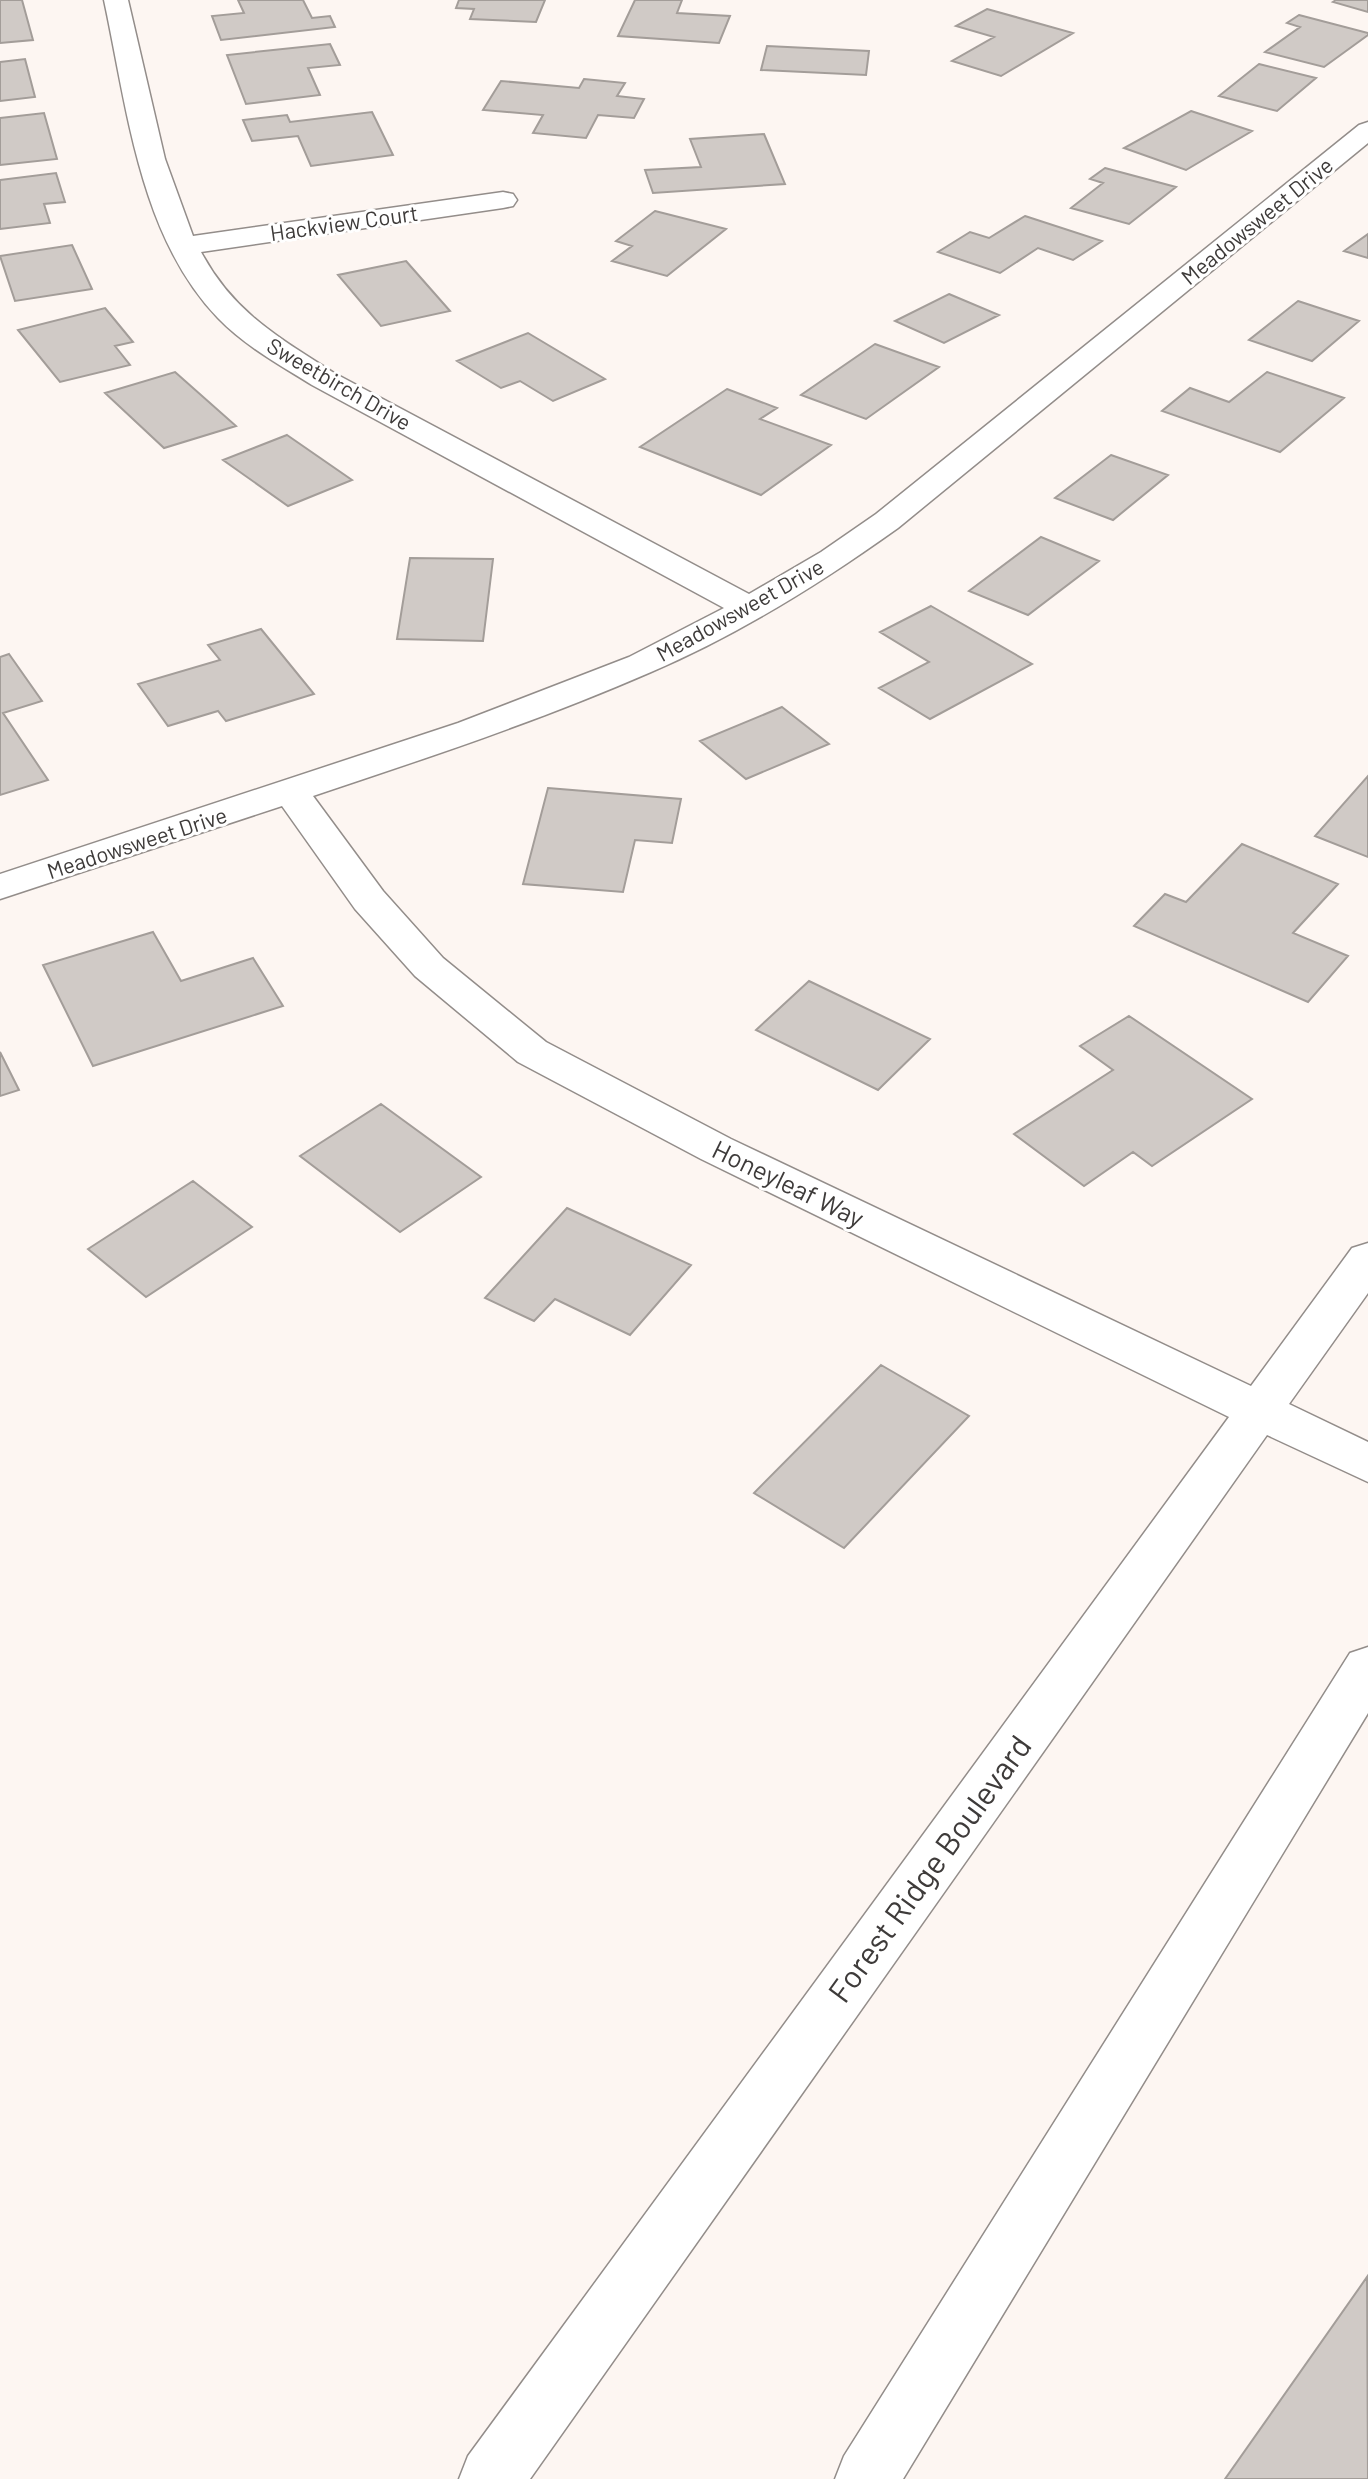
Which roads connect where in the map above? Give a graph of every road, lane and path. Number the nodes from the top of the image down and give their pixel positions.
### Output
1 (116, 0) edge
2 (1368, 130) edge
3 (503, 200) dead end
4 (184, 246) junction
5 (750, 608) junction
6 (292, 793) junction
7 (0, 887) edge
8 (1368, 1259) edge
9 (1259, 1411) junction
10 (1368, 1463) edge
11 (1368, 1668) edge
12 (491, 2479) edge
13 (867, 2479) edge

1 - 4 street, Sweetbirch Drive
2 - 5 street, Meadowsweet Drive
3 - 4 street, Hackview Court
4 - 5 street, Sweetbirch Drive
5 - 6 street, Meadowsweet Drive
6 - 7 street, Meadowsweet Drive
6 - 9 street, Honeyleaf Way
8 - 9 street, Forest Ridge Boulevard
9 - 10 street, Honeyleaf Way
9 - 12 street, Forest Ridge Boulevard
11 - 13 street

